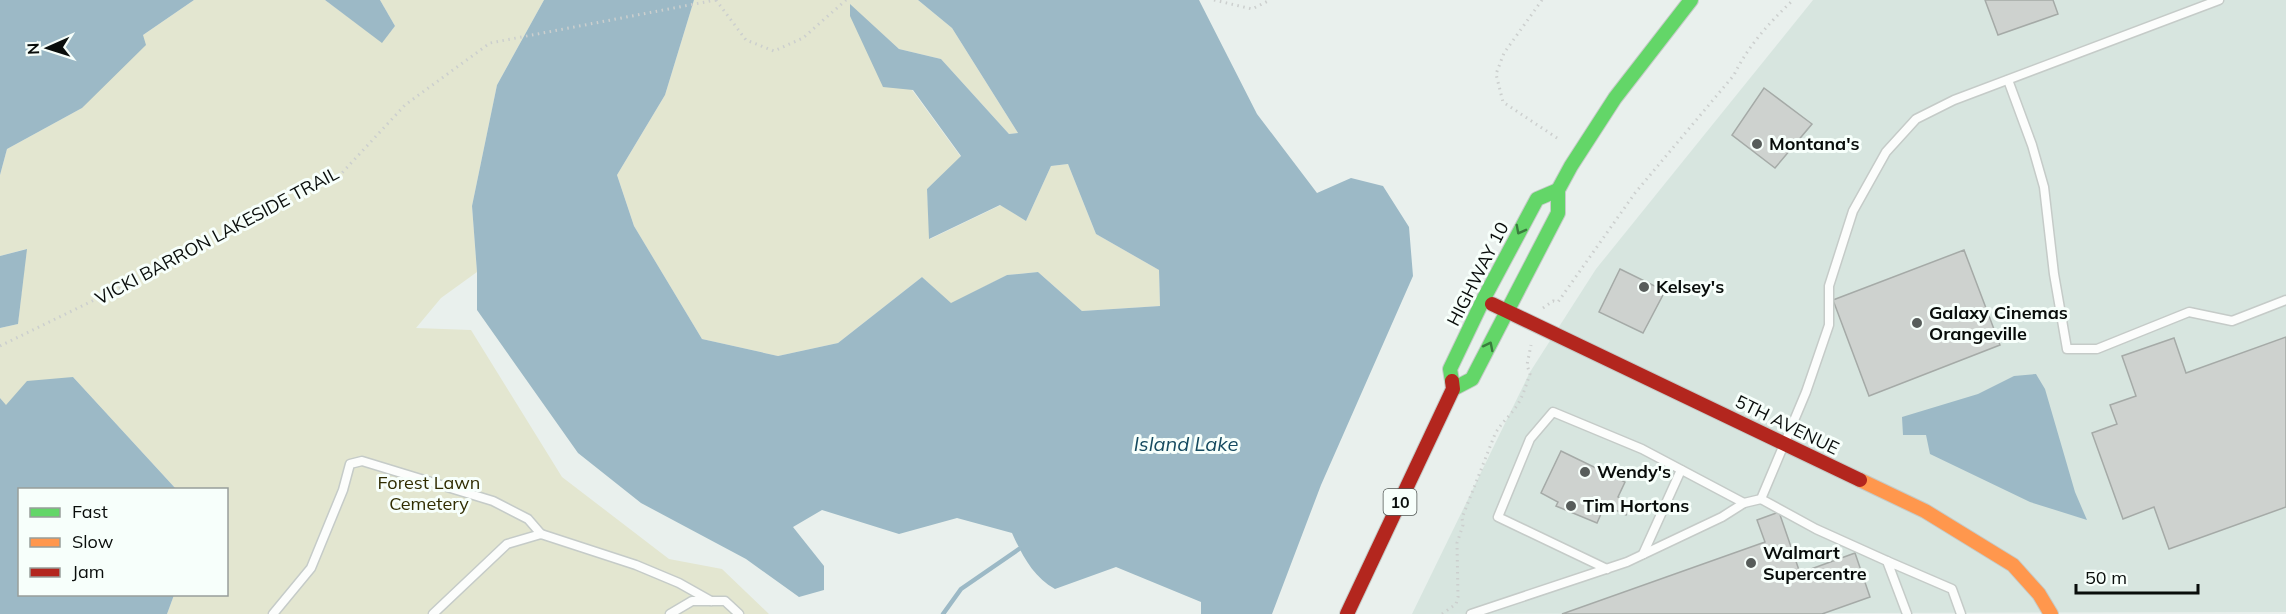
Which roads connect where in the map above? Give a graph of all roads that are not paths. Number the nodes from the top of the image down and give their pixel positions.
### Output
1 (1691, 0) edge
2 (2219, 0) edge
3 (2008, 80) junction
4 (1558, 190) junction
5 (1483, 300) junction
6 (2286, 300) edge
7 (1506, 312) junction
8 (1453, 389) junction
9 (1784, 444) junction
10 (1681, 470) junction
11 (1761, 499) junction
12 (1744, 503) junction
13 (541, 534) junction
14 (1643, 554) junction
15 (1887, 561) junction
16 (1607, 569) junction
17 (711, 602) junction
18 (273, 614) edge
19 (433, 614) edge
20 (670, 614) edge
21 (739, 614) edge
22 (1347, 614) edge
23 (1471, 614) edge
24 (1907, 614) edge
25 (1961, 614) edge
26 (2051, 614) edge

1 - 4 main road, HIGHWAY 10 / 10
2 - 3 lane
3 - 6 lane
3 - 9 lane
4 -> 5 main road, HIGHWAY 10 / 10
4 - 7 main road, HIGHWAY 10 / 10
5 - 7 main road, 5TH AVENUE
5 - 8 main road, HIGHWAY 10 / 10
8 -> 7 main road, HIGHWAY 10 / 10
7 - 9 main road, 5TH AVENUE
8 - 22 main road, HIGHWAY 10 / 10
9 - 11 lane
9 - 26 main road, 5TH AVENUE
10 - 12 lane
10 - 14 lane
10 - 16 lane
11 - 12 lane
11 - 15 lane
12 - 14 lane
13 - 17 lane
13 - 18 lane
13 - 19 lane
14 - 16 lane
15 - 24 lane
15 - 25 lane
16 - 23 lane
17 - 20 lane
17 - 21 lane

